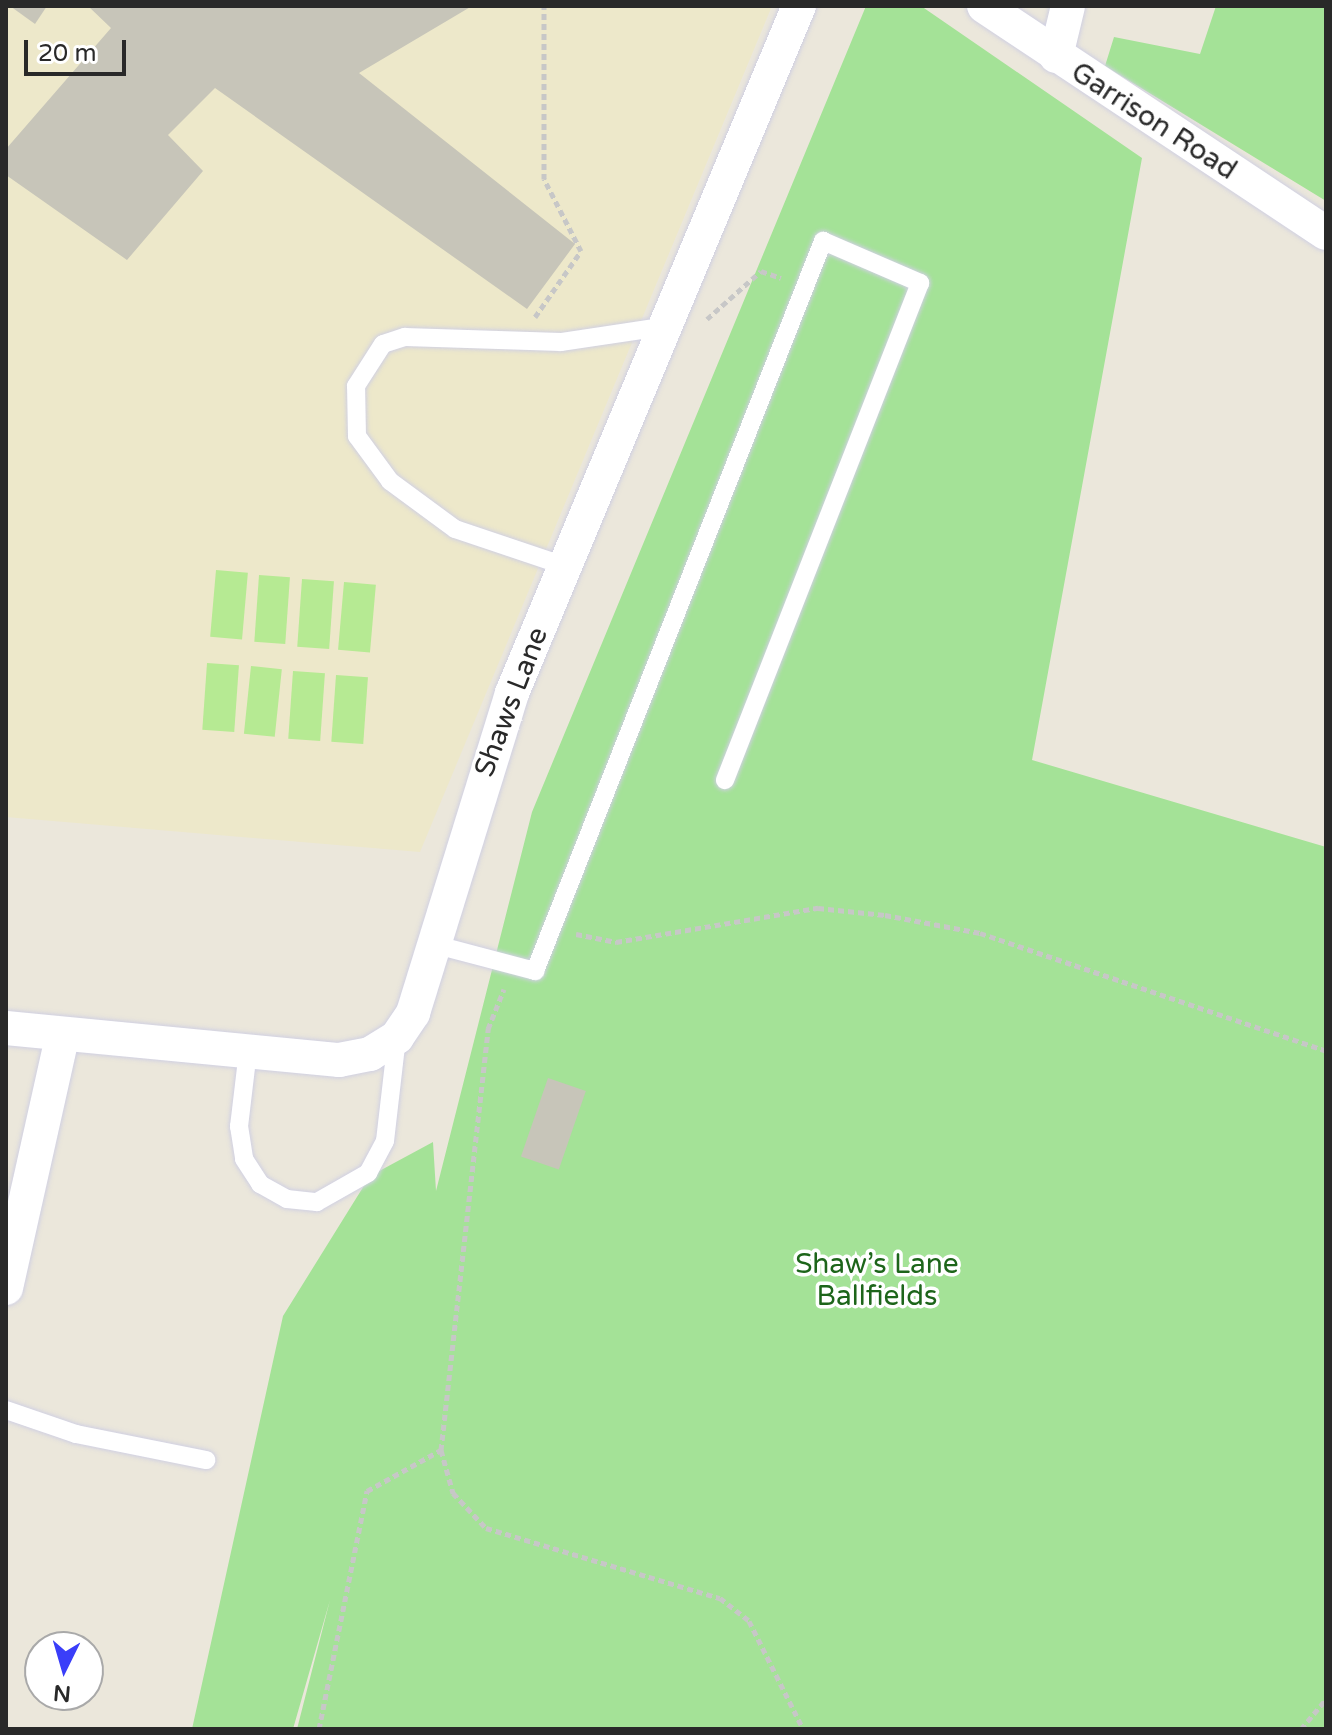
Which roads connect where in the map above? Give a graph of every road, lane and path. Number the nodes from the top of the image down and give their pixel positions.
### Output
1 (544, 6) edge
2 (799, 6) edge
3 (984, 6) edge
4 (1068, 6) edge
5 (1056, 56) junction
6 (1326, 233) edge
7 (761, 271) dead end
8 (706, 320) dead end
9 (533, 321) dead end
10 (661, 327) junction
11 (565, 566) junction
12 (725, 780) dead end
13 (551, 930) junction
14 (433, 944) junction
15 (514, 965) junction
16 (6, 1028) edge
17 (63, 1034) junction
18 (397, 1037) junction
19 (248, 1051) junction
20 (1326, 1051) edge
21 (6, 1288) edge
22 (6, 1410) edge
23 (441, 1450) junction
24 (206, 1460) dead end
25 (1326, 1699) edge
26 (319, 1729) edge
27 (803, 1729) edge
28 (1301, 1729) edge

1 - 9 path
2 - 10 street, Shaws Lane
3 - 5 street, Garrison Road
4 - 5 street
5 - 6 street, Garrison Road
7 - 8 path
10 - 11 street, Shaws Lane
10 - 11 lane
11 - 14 street, Shaws Lane
12 - 13 lane
13 - 15 lane
13 - 20 path
14 - 15 lane
14 - 18 street, Shaws Lane
15 - 23 path
16 - 17 street
17 - 19 street
17 - 21 street
18 - 19 street
18 - 19 lane
22 - 24 lane
23 - 26 path
23 - 27 path
25 - 28 path

